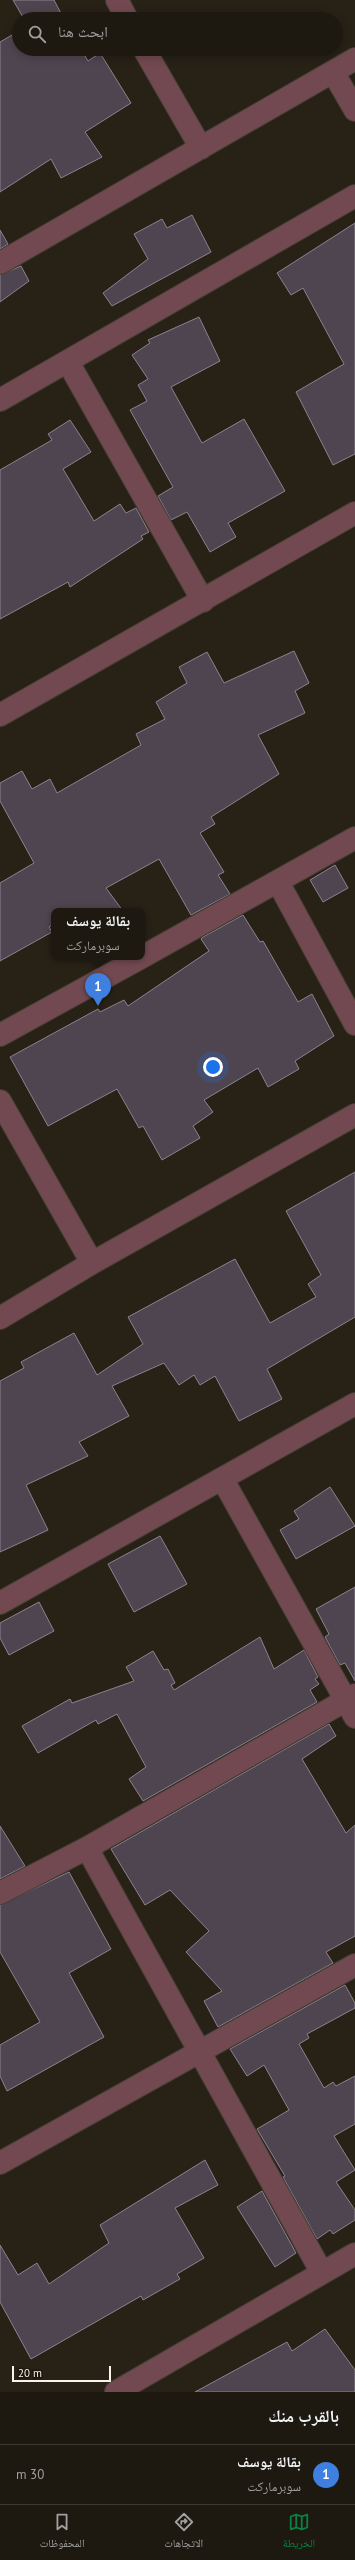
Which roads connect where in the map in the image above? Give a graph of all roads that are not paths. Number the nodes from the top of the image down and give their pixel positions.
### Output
1 (116, 0) edge
2 (123, 12) edge
3 (148, 56) edge
4 (355, 59) edge
5 (333, 72) junction
6 (355, 110) edge
7 (201, 148) junction
8 (355, 196) edge
9 (0, 263) edge
10 (68, 362) junction
11 (0, 400) edge
12 (355, 513) edge
13 (203, 601) junction
14 (0, 715) edge
15 (355, 838) edge
16 (278, 882) junction
17 (145, 955) edge
18 (137, 960) edge
19 (355, 1024) edge
20 (0, 1035) edge
21 (0, 1101) edge
22 (355, 1115) edge
23 (92, 1263) junction
24 (0, 1318) edge
25 (355, 1404) edge
26 (223, 1480) junction
27 (0, 1603) edge
28 (352, 1704) edge
29 (87, 1848) junction
30 (0, 1894) edge
31 (355, 1966) edge
32 (198, 2053) junction
33 (0, 2163) edge
34 (355, 2254) edge
35 (322, 2273) junction
36 (116, 2392) edge

1 - 2 street
3 - 7 street
4 - 5 street
5 - 6 street
5 - 7 street
7 - 9 street
8 - 10 street
10 - 11 street
10 - 13 street
12 - 13 street
13 - 14 street
15 - 16 street
16 - 17 street
16 - 19 street
18 - 20 street
21 - 23 street
22 - 23 street
23 - 24 street
25 - 26 street
26 - 27 street
26 - 28 street
28 - 29 street
29 - 30 street
29 - 32 street
31 - 32 street
32 - 33 street
32 - 35 street
34 - 35 street
35 - 36 street

